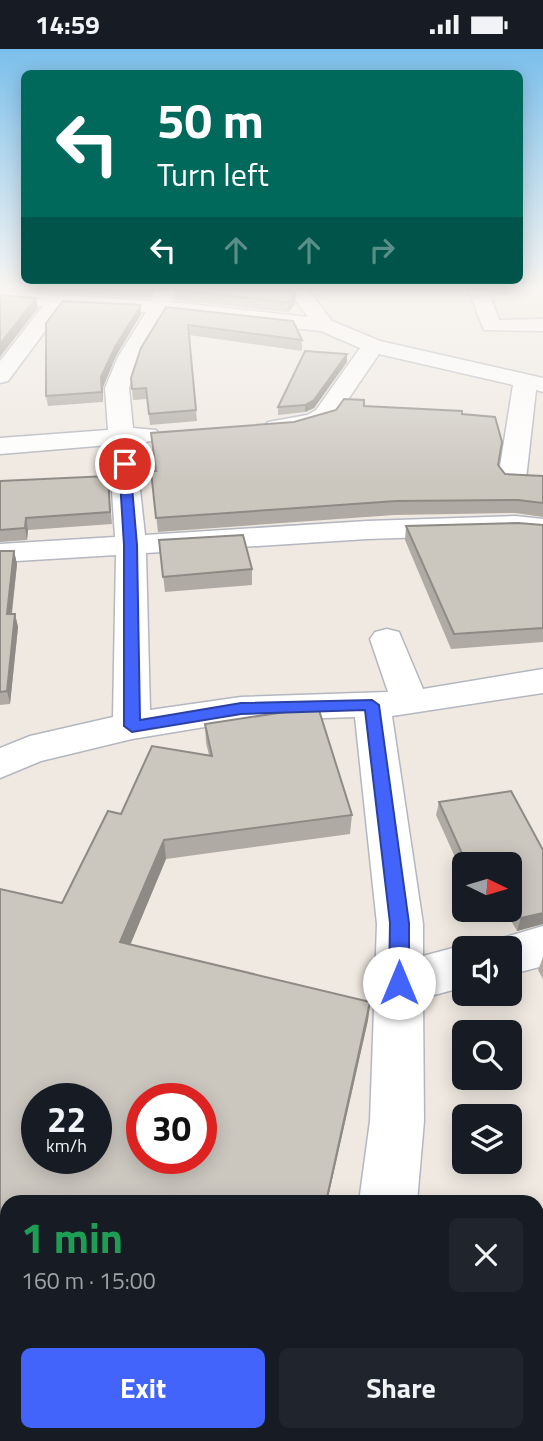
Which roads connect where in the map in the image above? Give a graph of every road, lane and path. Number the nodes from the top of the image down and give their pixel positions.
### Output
1 (18, 352) edge
2 (132, 352) edge
3 (369, 352) edge
4 (399, 352) edge
5 (0, 376) edge
6 (534, 383) edge
7 (248, 429) edge
8 (164, 434) edge
9 (123, 436) junction
10 (0, 446) edge
11 (512, 479) junction
12 (543, 482) edge
13 (529, 527) edge
14 (131, 545) junction
15 (0, 553) edge
16 (387, 639) dead end
17 (543, 681) edge
18 (391, 704) junction
19 (132, 726) junction
20 (0, 764) edge
21 (543, 946) edge
22 (522, 952) edge
23 (452, 969) edge
24 (399, 983) junction
25 (389, 1195) edge

1 - 5 street
2 - 9 street
3 - 7 street
4 - 6 street
6 - 11 street
8 - 9 street
9 - 10 street
9 - 14 street
11 - 12 street
11 - 13 street
13 - 14 street
14 - 15 street
14 - 19 street
16 - 18 street
17 - 18 street
18 - 19 street
18 - 24 street
19 - 20 street
21 - 22 street
23 - 24 street
24 - 25 street

